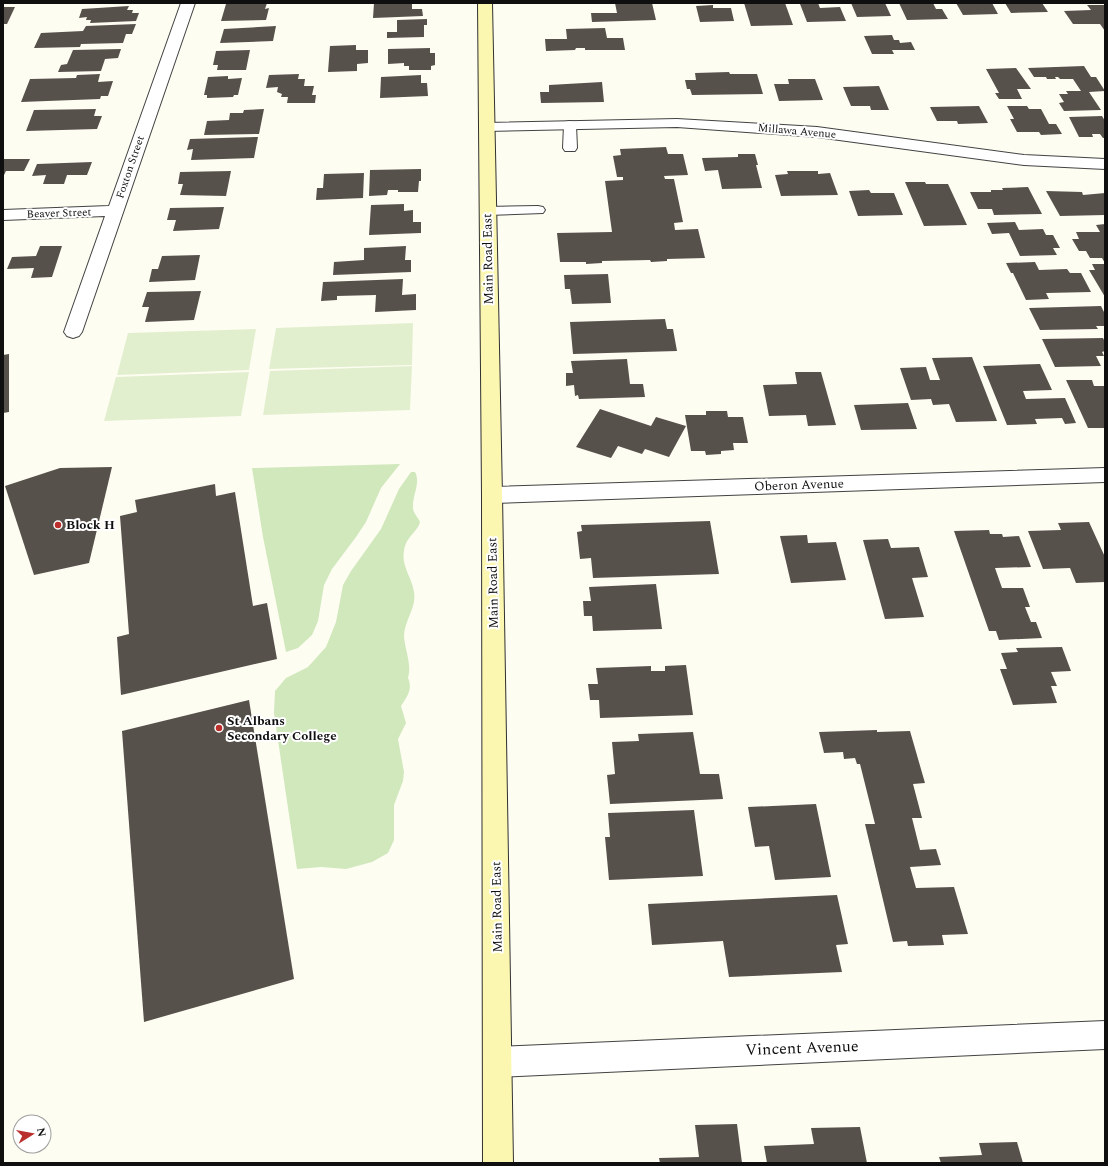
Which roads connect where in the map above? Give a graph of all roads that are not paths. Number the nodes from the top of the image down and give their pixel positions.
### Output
1 (188, 3) edge
2 (485, 3) edge
3 (570, 125) junction
4 (486, 126) junction
5 (570, 148) dead end
6 (1105, 164) edge
7 (538, 210) dead end
8 (115, 211) junction
9 (487, 211) junction
10 (3, 215) edge
11 (73, 332) dead end
12 (1105, 475) edge
13 (492, 494) junction
14 (1105, 1035) edge
15 (498, 1062) junction
16 (498, 1163) edge

1 - 8 street, Foxton Street
2 - 4 main road, Main Road East
3 - 4 street, Millawa Avenue
3 - 5 lane
3 - 6 street, Millawa Avenue
4 - 9 main road, Main Road East
7 - 9 lane
8 - 10 street, Beaver Street
8 - 11 street, Foxton Street
9 - 13 main road, Main Road East
12 - 13 street, Oberon Avenue
13 - 15 main road, Main Road East
14 - 15 street, Vincent Avenue
15 - 16 main road, Main Road East

